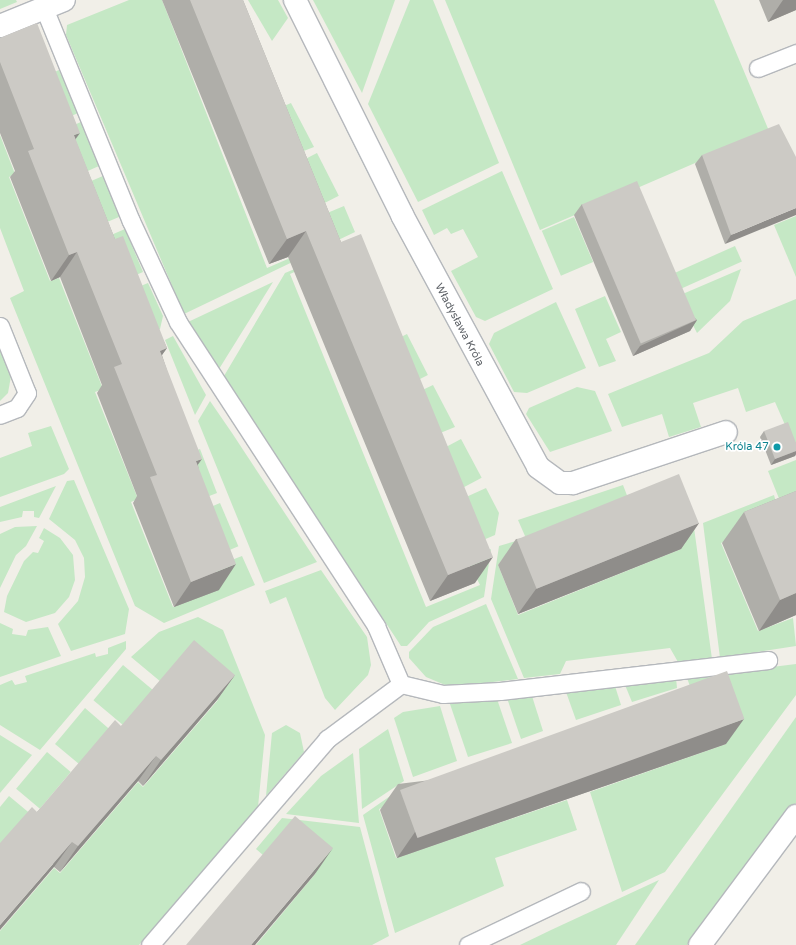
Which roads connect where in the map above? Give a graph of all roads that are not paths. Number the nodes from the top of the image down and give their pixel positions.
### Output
1 (64, 0) edge
2 (295, 0) edge
3 (44, 8) junction
4 (0, 26) edge
5 (796, 53) edge
6 (758, 68) dead end
7 (0, 326) edge
8 (0, 415) edge
9 (726, 432) dead end
10 (768, 660) dead end
11 (400, 684) junction
12 (796, 816) edge
13 (581, 891) dead end
14 (150, 945) edge
15 (468, 945) edge
16 (700, 945) edge

1 - 3 street
2 - 9 street, Władysława Króla
3 - 4 street
3 - 11 lane
5 - 6 lane
7 - 8 lane
10 - 11 lane
11 - 14 lane
12 - 16 street
13 - 15 lane

